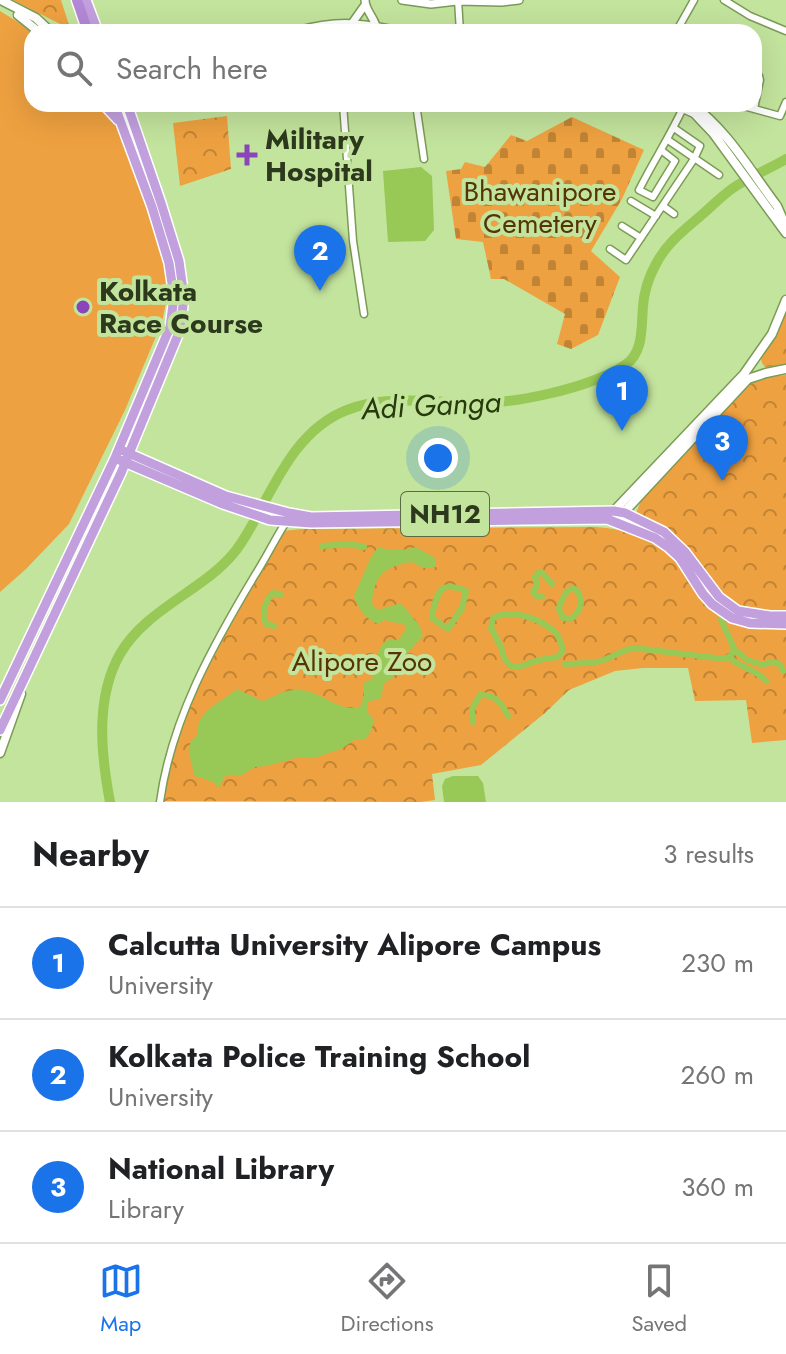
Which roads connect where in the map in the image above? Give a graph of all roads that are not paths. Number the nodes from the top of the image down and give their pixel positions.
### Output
1 (77, 0) edge
2 (86, 0) edge
3 (402, 0) edge
4 (519, 0) edge
5 (694, 0) edge
6 (724, 0) edge
7 (458, 1) edge
8 (0, 2) edge
9 (365, 2) edge
10 (30, 24) edge
11 (42, 24) edge
12 (85, 24) edge
13 (95, 24) edge
14 (351, 24) edge
15 (373, 24) edge
16 (459, 24) edge
17 (680, 24) edge
18 (786, 31) edge
19 (786, 102) edge
20 (762, 111) edge
21 (111, 112) edge
22 (117, 112) edge
23 (129, 112) edge
24 (344, 112) edge
25 (417, 112) edge
26 (680, 112) edge
27 (693, 112) edge
28 (701, 112) edge
29 (121, 123) junction
30 (674, 128) junction
31 (668, 140) junction
32 (661, 150) junction
33 (424, 159) dead end
34 (694, 159) junction
35 (719, 175) dead end
36 (631, 201) dead end
37 (157, 205) junction
38 (663, 206) junction
39 (674, 214) dead end
40 (656, 216) junction
41 (622, 226) dead end
42 (786, 233) edge
43 (641, 238) junction
44 (610, 249) dead end
45 (786, 300) edge
46 (364, 314) dead end
47 (755, 361) junction
48 (786, 369) edge
49 (766, 373) junction
50 (746, 377) junction
51 (117, 453) junction
52 (127, 458) junction
53 (237, 504) junction
54 (616, 516) junction
55 (286, 522) junction
56 (786, 616) edge
57 (786, 624) edge
58 (33, 659) junction
59 (0, 700) edge
60 (0, 730) edge
61 (0, 753) edge
62 (160, 802) edge

1 - 12 highway
2 - 13 highway
3 - 7 street
4 - 7 street
5 - 17 street
6 - 18 street
7 - 16 street
8 - 10 main road
8 - 11 main road
9 - 14 street
9 - 15 street
19 - 20 street
21 - 29 highway
22 - 29 highway
23 - 37 highway
24 - 46 street
25 - 33 street
26 - 30 street
27 - 42 main road
28 - 42 main road
29 - 37 highway
30 - 31 street
30 - 34 street
31 - 32 street
31 - 34 street
32 - 32 street
34 - 35 street
34 - 38 street
36 - 40 street
37 - 51 highway
37 - 52 highway
38 - 39 street
38 - 40 street
40 - 43 street
41 - 43 street
43 - 44 street
45 - 47 main road
47 - 49 main road
47 - 50 main road
48 - 49 main road
49 - 50 main road
50 - 54 main road
51 - 52 highway, NH12
51 - 59 highway
52 - 53 highway, NH12
52 - 58 highway
53 - 54 highway, NH12
53 - 55 highway, NH12
54 - 55 highway, NH12
54 - 56 highway, NH12
54 - 57 highway, NH12
55 - 62 street
58 - 60 highway
58 - 61 main road

